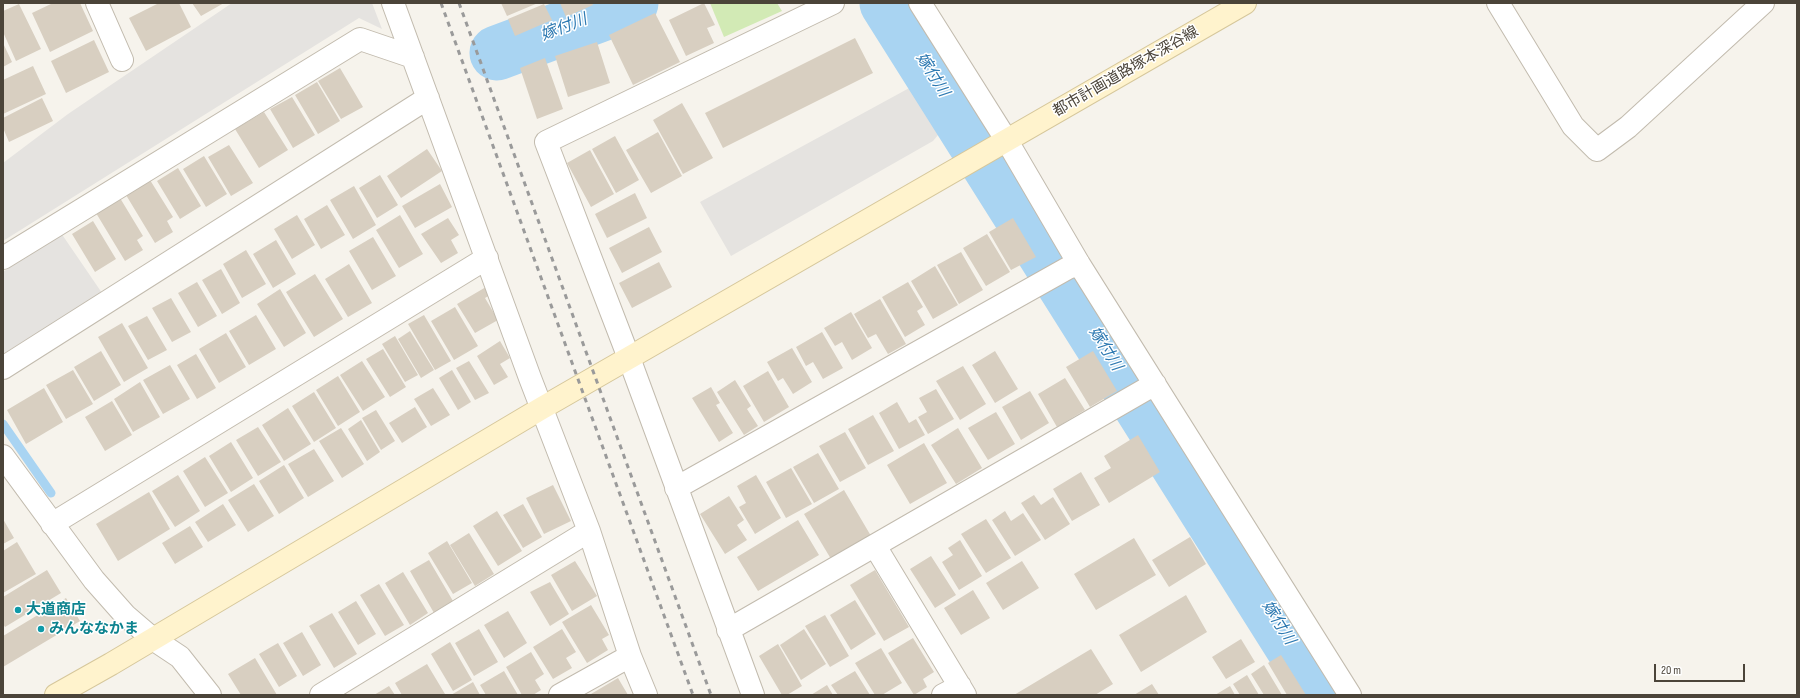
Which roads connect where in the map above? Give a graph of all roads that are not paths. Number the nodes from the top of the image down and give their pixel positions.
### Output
1 (97, 3) edge
2 (393, 3) edge
3 (832, 3) edge
4 (920, 3) edge
5 (1245, 3) edge
6 (1498, 3) edge
7 (1763, 3) edge
8 (413, 57) junction
9 (122, 60) dead end
10 (428, 98) junction
11 (1007, 141) junction
12 (3, 258) edge
13 (487, 258) junction
14 (1079, 264) junction
15 (629, 358) junction
16 (3, 368) edge
17 (1156, 384) junction
18 (542, 408) junction
19 (6, 468) edge
20 (676, 488) junction
21 (52, 524) junction
22 (589, 532) junction
23 (875, 546) junction
24 (728, 630) junction
25 (152, 639) junction
26 (630, 656) junction
27 (956, 692) edge
28 (56, 695) edge
29 (210, 695) edge
30 (321, 695) edge
31 (560, 695) edge
32 (646, 695) edge
33 (753, 695) edge
34 (1350, 695) edge

1 - 9 street
2 - 8 street
3 - 15 street
4 - 11 street
5 - 11 street, 都市計画道路塚本深谷線
6 - 7 street
8 - 10 street
8 - 12 street
10 - 13 street
10 - 16 street
11 - 14 street
11 - 15 street, 都市計画道路塚本深谷線
13 - 18 street
13 - 21 street
14 - 17 street
14 - 20 street
15 - 18 street, 都市計画道路塚本深谷線
15 - 20 street
17 - 23 street
17 - 34 street
18 - 22 street
18 - 25 street, 都市計画道路塚本深谷線
19 - 21 street
20 - 24 street
21 - 25 street
22 - 26 street
22 - 30 street
23 - 24 street
23 - 27 street
24 - 33 street
25 - 28 street, 都市計画道路塚本深谷線
25 - 29 street
26 - 31 street
26 - 32 street

